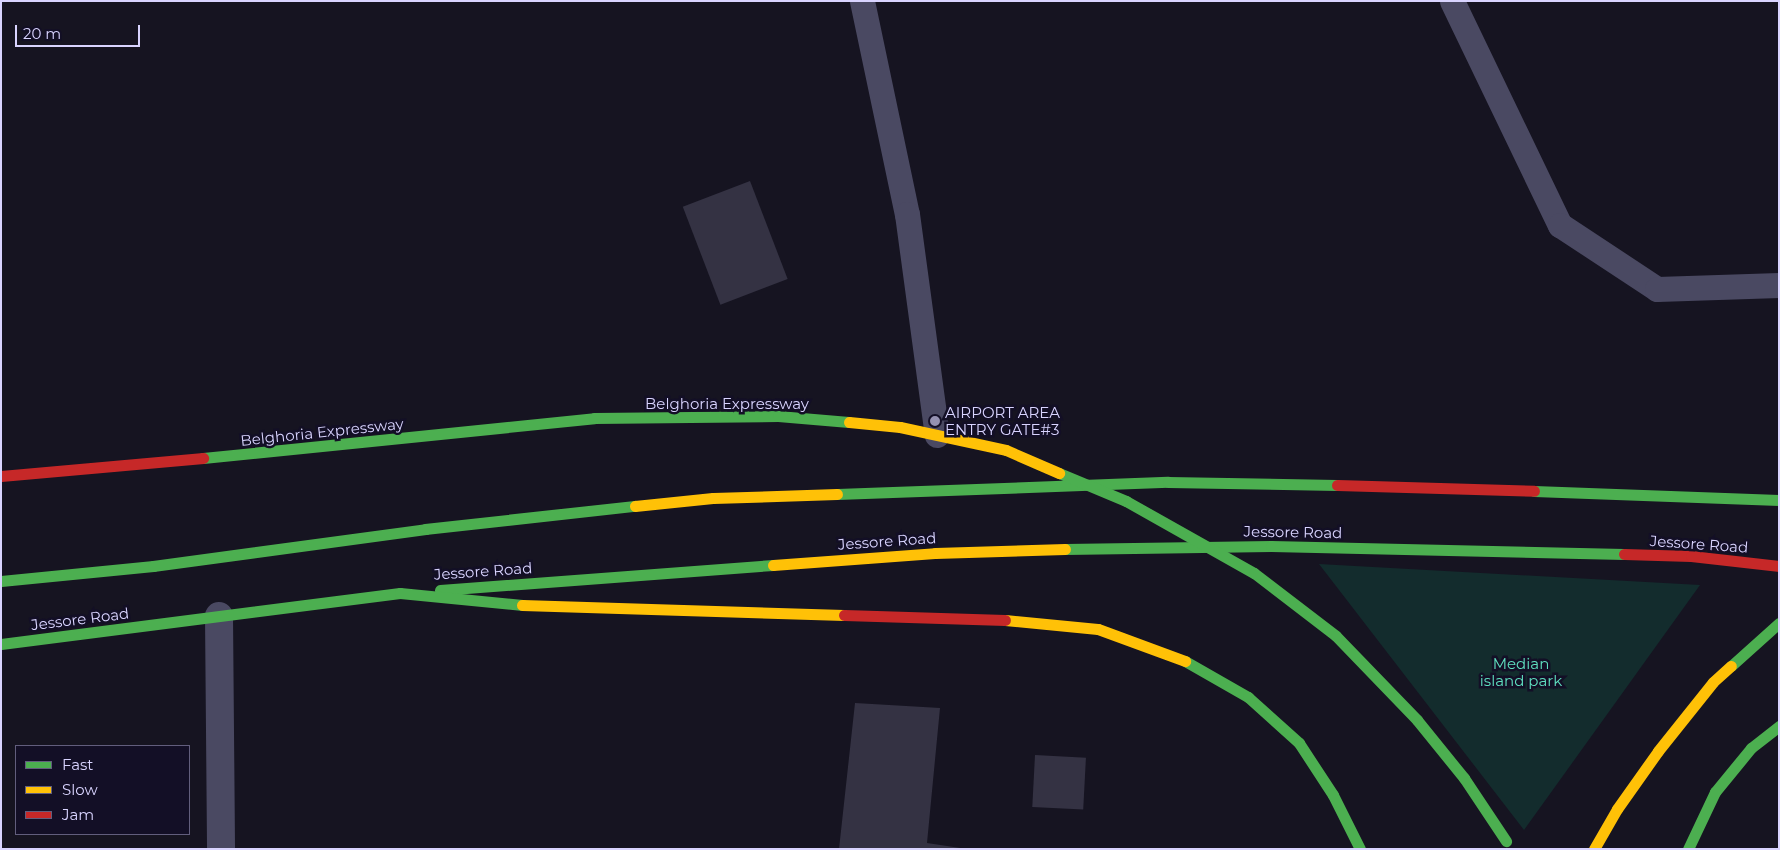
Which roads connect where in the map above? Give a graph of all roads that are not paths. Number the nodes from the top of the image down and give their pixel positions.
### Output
1 (862, 1) edge
2 (1452, 1) edge
3 (1779, 285) edge
4 (937, 435) junction
5 (1, 476) edge
6 (1779, 500) edge
7 (1779, 566) edge
8 (1, 581) edge
9 (400, 593) junction
10 (219, 616) junction
11 (1779, 623) edge
12 (1, 644) edge
13 (1779, 726) edge
14 (221, 849) edge
15 (1360, 849) edge
16 (1510, 849) edge
17 (1594, 849) edge
18 (1688, 849) edge

1 - 4 lane
2 - 3 lane
4 - 5 main road, Belghoria Expressway, bridge
4 - 16 main road, Belghoria Expressway, bridge
6 - 8 main road
7 - 9 main road, Jessore Road
9 - 10 main road, Jessore Road
9 - 15 main road
10 - 12 main road, Jessore Road
10 - 14 street
11 - 17 main road
13 - 18 main road

